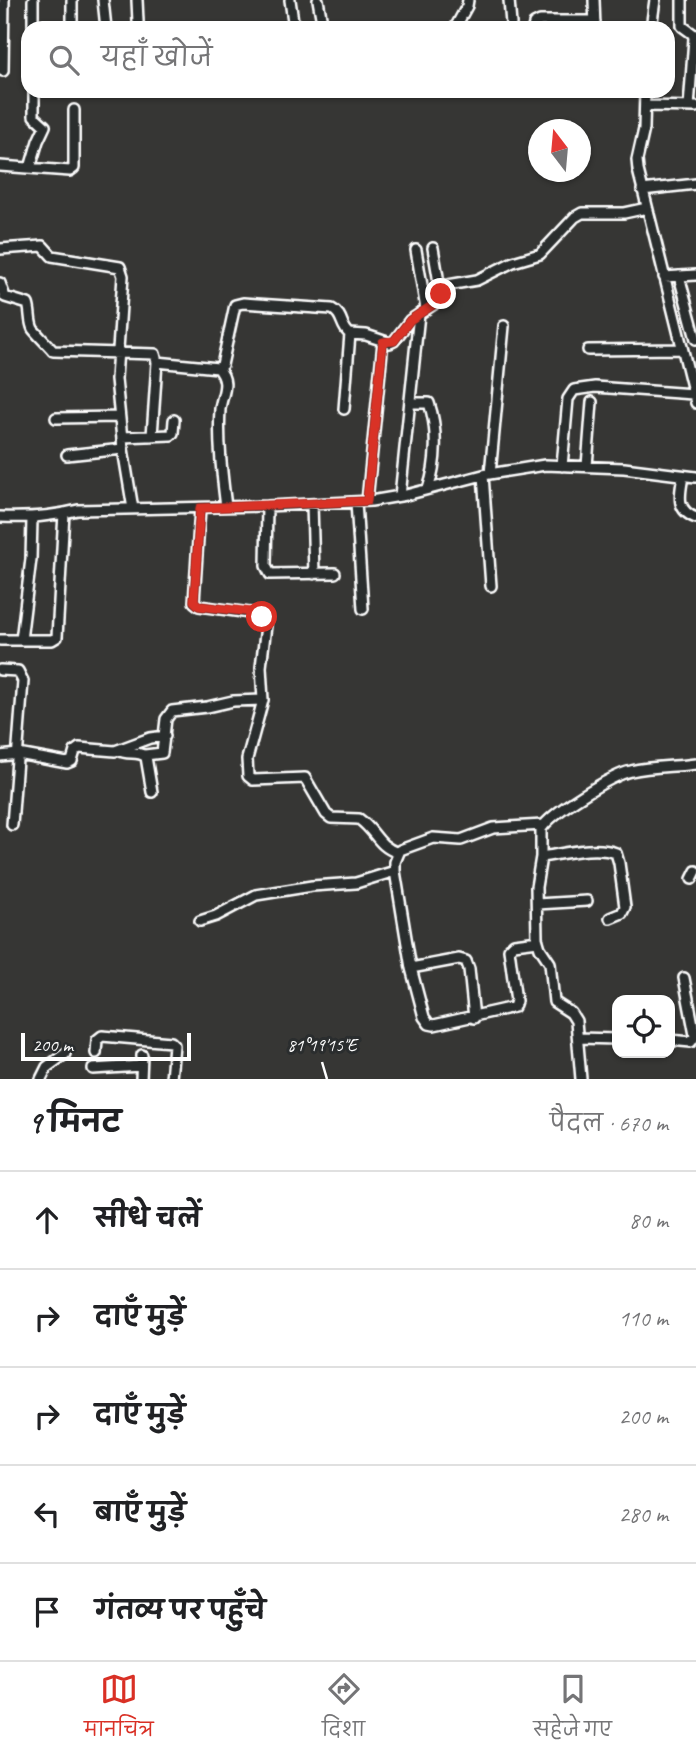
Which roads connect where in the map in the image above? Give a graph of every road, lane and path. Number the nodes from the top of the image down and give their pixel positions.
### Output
1 (4, 0) edge
2 (33, 0) edge
3 (72, 0) edge
4 (103, 0) edge
5 (137, 0) edge
6 (290, 0) edge
7 (318, 0) edge
8 (468, 0) edge
9 (509, 0) edge
10 (594, 0) edge
11 (655, 0) edge
12 (682, 0) edge
13 (33, 21) edge
14 (72, 21) edge
15 (105, 21) edge
16 (138, 21) edge
17 (293, 21) edge
18 (322, 21) edge
19 (459, 21) edge
20 (511, 21) edge
21 (595, 21) edge
22 (652, 21) edge
23 (3, 71) dead end
24 (34, 98) edge
25 (645, 98) edge
26 (645, 106) junction
27 (693, 107) edge
28 (74, 110) dead end
29 (0, 166) edge
30 (30, 168) junction
31 (696, 184) edge
32 (642, 190) junction
33 (647, 208) junction
34 (433, 247) dead end
35 (0, 249) edge
36 (416, 250) dead end
37 (696, 275) edge
38 (679, 276) junction
39 (664, 277) junction
40 (0, 283) edge
41 (441, 294) junction
42 (423, 311) junction
43 (693, 320) edge
44 (504, 326) dead end
45 (350, 334) junction
46 (696, 339) edge
47 (383, 342) junction
48 (682, 349) junction
49 (588, 350) dead end
50 (119, 353) junction
51 (158, 362) junction
52 (218, 368) junction
53 (695, 399) edge
54 (592, 402) dead end
55 (410, 403) junction
56 (344, 409) dead end
57 (119, 417) junction
58 (56, 418) dead end
59 (174, 420) dead end
60 (152, 436) junction
61 (122, 437) junction
62 (123, 449) junction
63 (66, 455) dead end
64 (562, 466) junction
65 (587, 466) junction
66 (486, 475) junction
67 (684, 476) junction
68 (696, 477) edge
69 (428, 489) junction
70 (400, 496) junction
71 (367, 501) junction
72 (356, 502) junction
73 (313, 504) junction
74 (267, 506) junction
75 (200, 508) junction
76 (226, 508) junction
77 (133, 509) junction
78 (65, 513) junction
79 (0, 517) edge
80 (696, 518) edge
81 (32, 519) junction
82 (335, 573) dead end
83 (314, 574) junction
84 (491, 586) dead end
85 (363, 609) dead end
86 (0, 640) edge
87 (21, 640) junction
88 (0, 670) edge
89 (262, 700) junction
90 (165, 736) junction
91 (118, 750) junction
92 (18, 754) junction
93 (145, 755) junction
94 (0, 756) edge
95 (696, 764) edge
96 (152, 792) dead end
97 (12, 825) dead end
98 (543, 825) junction
99 (398, 853) junction
100 (541, 858) junction
101 (395, 871) junction
102 (587, 901) dead end
103 (537, 904) junction
104 (610, 918) dead end
105 (200, 921) dead end
106 (538, 941) junction
107 (411, 968) junction
108 (684, 978) dead end
109 (474, 1017) junction
110 (695, 1035) edge
111 (578, 1038) junction
112 (612, 1039) edge
113 (675, 1040) edge
114 (96, 1053) dead end
115 (65, 1054) dead end
116 (142, 1055) dead end
117 (141, 1066) junction
118 (93, 1069) dead end
119 (41, 1079) edge
120 (141, 1079) edge
121 (171, 1079) edge
122 (581, 1079) edge

1 - 23 street
2 - 13 street
3 - 14 street
4 - 15 street
5 - 16 street
6 - 17 street
7 - 18 street
8 - 19 street
9 - 20 street
10 - 21 street
11 - 22 street
12 - 27 street
24 - 30 street
25 - 26 street
26 - 27 street
26 - 32 street
28 - 30 street
29 - 30 street
31 - 32 street
32 - 33 street
33 - 39 street
33 - 41 street
34 - 41 street
35 - 50 street
36 - 42 street
37 - 38 street
38 - 39 street
38 - 43 street
39 - 48 street
40 - 50 street
41 - 42 street
42 - 47 street
42 - 55 street
43 - 46 street
44 - 66 street
45 - 47 street
45 - 52 street
45 - 56 street
47 - 71 street
48 - 49 street
48 - 53 street
50 - 51 street
50 - 57 street
51 - 52 street
51 - 60 street
52 - 76 street
53 - 64 street
54 - 65 street
55 - 69 street
55 - 70 street
57 - 58 street
57 - 61 street
59 - 60 street
60 - 61 street
61 - 62 street
62 - 63 street
62 - 77 street
64 - 65 street
64 - 66 street
65 - 67 street
66 - 69 street
66 - 84 street
67 - 68 street
67 - 80 street
69 - 70 street
70 - 71 street
71 - 72 street
72 - 73 street
72 - 85 street
73 - 74 street
73 - 83 street
74 - 76 street
74 - 83 street
75 - 76 street
75 - 77 street
75 - 89 street
77 - 78 street
78 - 81 street
78 - 87 street
79 - 81 street
81 - 87 street
82 - 83 street
86 - 87 street
88 - 92 street
89 - 90 street
89 - 99 street
90 - 91 street
90 - 93 street
91 - 92 street
91 - 93 street
92 - 94 street
92 - 97 street
93 - 96 street
95 - 98 street
98 - 99 street
98 - 100 street
99 - 101 street
100 - 103 street
100 - 104 street
101 - 105 street
101 - 107 street
102 - 103 street
103 - 106 street
106 - 109 street
106 - 111 street
107 - 109 street
107 - 109 street
108 - 110 street
110 - 113 street
111 - 112 street
111 - 122 street
114 - 121 street
115 - 119 street
116 - 117 street
117 - 118 street
117 - 120 street

